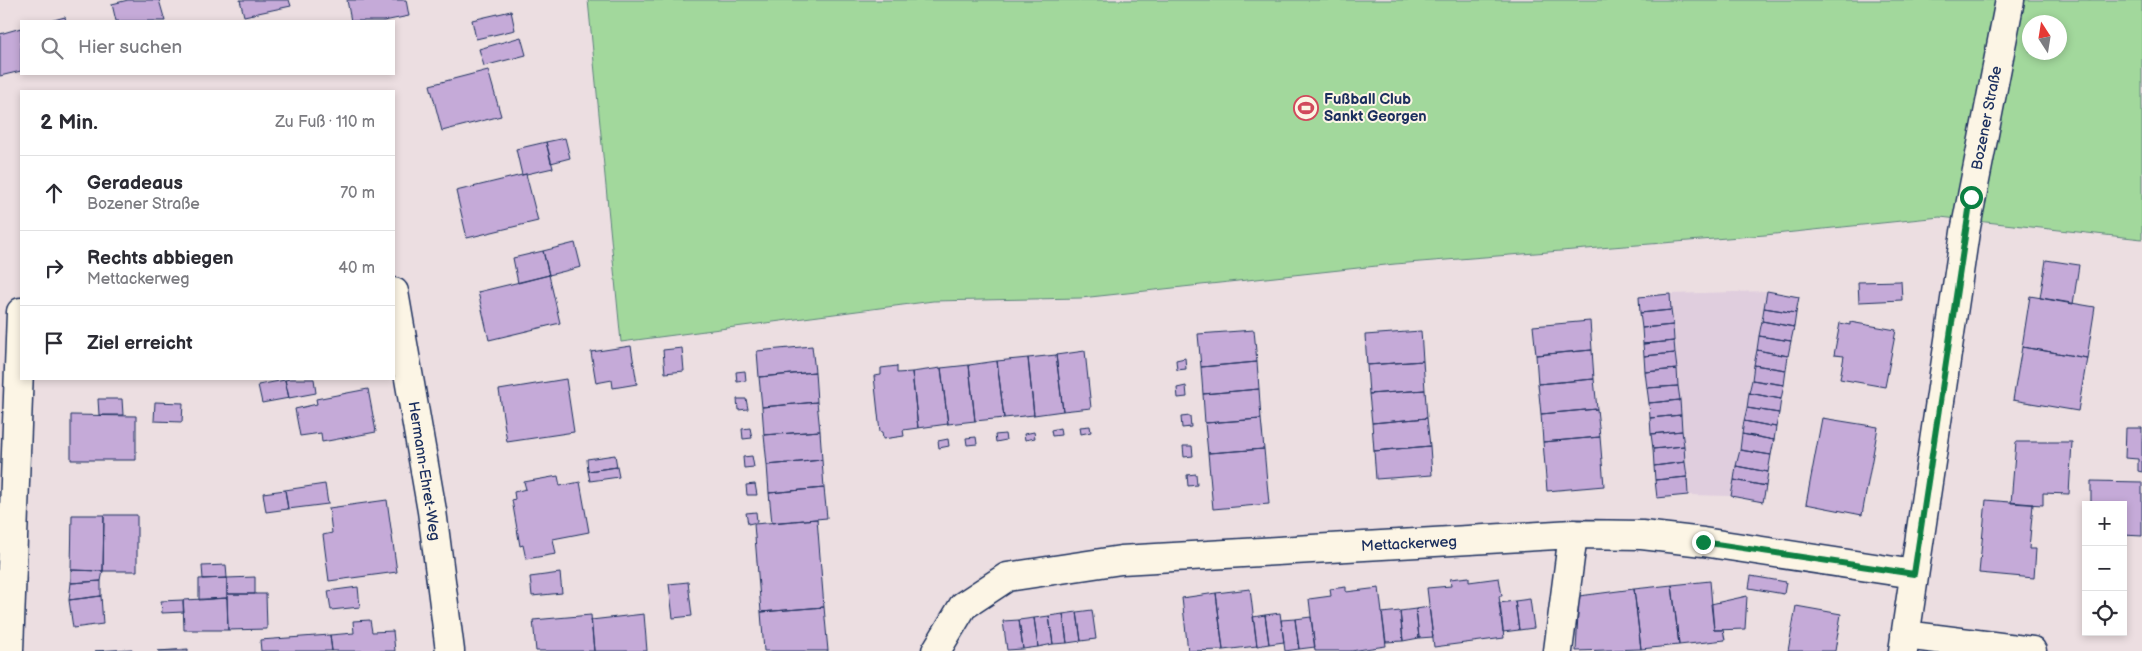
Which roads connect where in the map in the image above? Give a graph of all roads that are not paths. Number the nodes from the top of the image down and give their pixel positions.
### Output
1 (2010, 0) edge
2 (395, 298) edge
3 (20, 334) edge
4 (1573, 534) junction
5 (1914, 574) junction
6 (6, 642) edge
7 (1904, 643) edge
8 (450, 651) edge
9 (936, 651) edge
10 (1558, 651) edge
11 (2032, 651) edge

1 - 5 street, Bozener Straße
2 - 8 street, Hermann-Ehret-Weg
3 - 6 street
4 - 5 street, Mettackerweg
4 - 9 street, Mettackerweg
4 - 10 street
5 - 7 street, Bozener Straße
7 - 11 street

